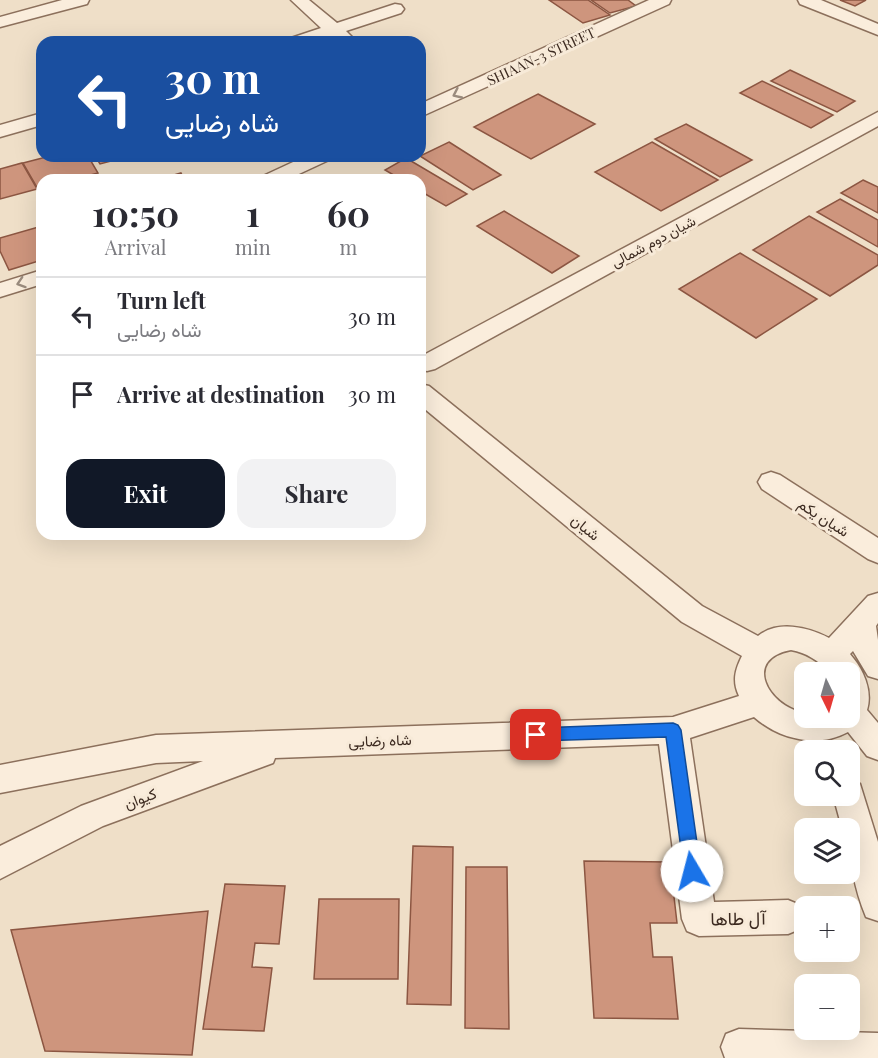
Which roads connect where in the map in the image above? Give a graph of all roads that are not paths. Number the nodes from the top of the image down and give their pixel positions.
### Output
1 (81, 0) edge
2 (299, 0) edge
3 (663, 0) edge
4 (806, 0) edge
5 (395, 9) dead end
6 (0, 22) edge
7 (335, 30) junction
8 (878, 30) edge
9 (316, 36) edge
10 (342, 36) edge
11 (426, 106) edge
12 (878, 118) edge
13 (36, 121) edge
14 (0, 131) edge
15 (309, 162) edge
16 (283, 174) edge
17 (36, 279) edge
18 (0, 290) edge
19 (426, 358) edge
20 (426, 363) edge
21 (426, 386) edge
22 (426, 397) edge
23 (771, 482) dead end
24 (878, 552) edge
25 (869, 615) edge
26 (759, 651) junction
27 (835, 651) junction
28 (847, 662) edge
29 (878, 667) edge
30 (759, 702) junction
31 (794, 725) edge
32 (859, 728) edge
33 (673, 730) junction
34 (285, 744) junction
35 (878, 746) edge
36 (0, 779) edge
37 (852, 806) edge
38 (0, 863) edge
39 (878, 905) edge
40 (788, 917) dead end
41 (739, 1047) dead end
42 (878, 1050) edge

1 - 6 street
2 - 7 street
3 -> 11 street, SHIAAN-3 STREET
4 - 8 street
5 - 7 street
7 - 9 street
7 - 10 street
12 - 19 street, شیان دوم شمالی
13 - 14 street
15 - 16 street
17 -> 18 street
20 - 21 street
22 - 26 street, شیان
23 - 24 street, شیان یکم
25 - 27 street
25 - 29 street
26 - 27 street
26 - 30 street
27 - 28 street
30 - 31 street
30 - 33 street, شاه رضایی
32 - 35 street
33 - 34 street, شاه رضایی
33 - 40 street, آل طاها
34 - 36 street, شاه رضایی
34 - 38 street, کیوان
37 - 39 street
41 - 42 street

